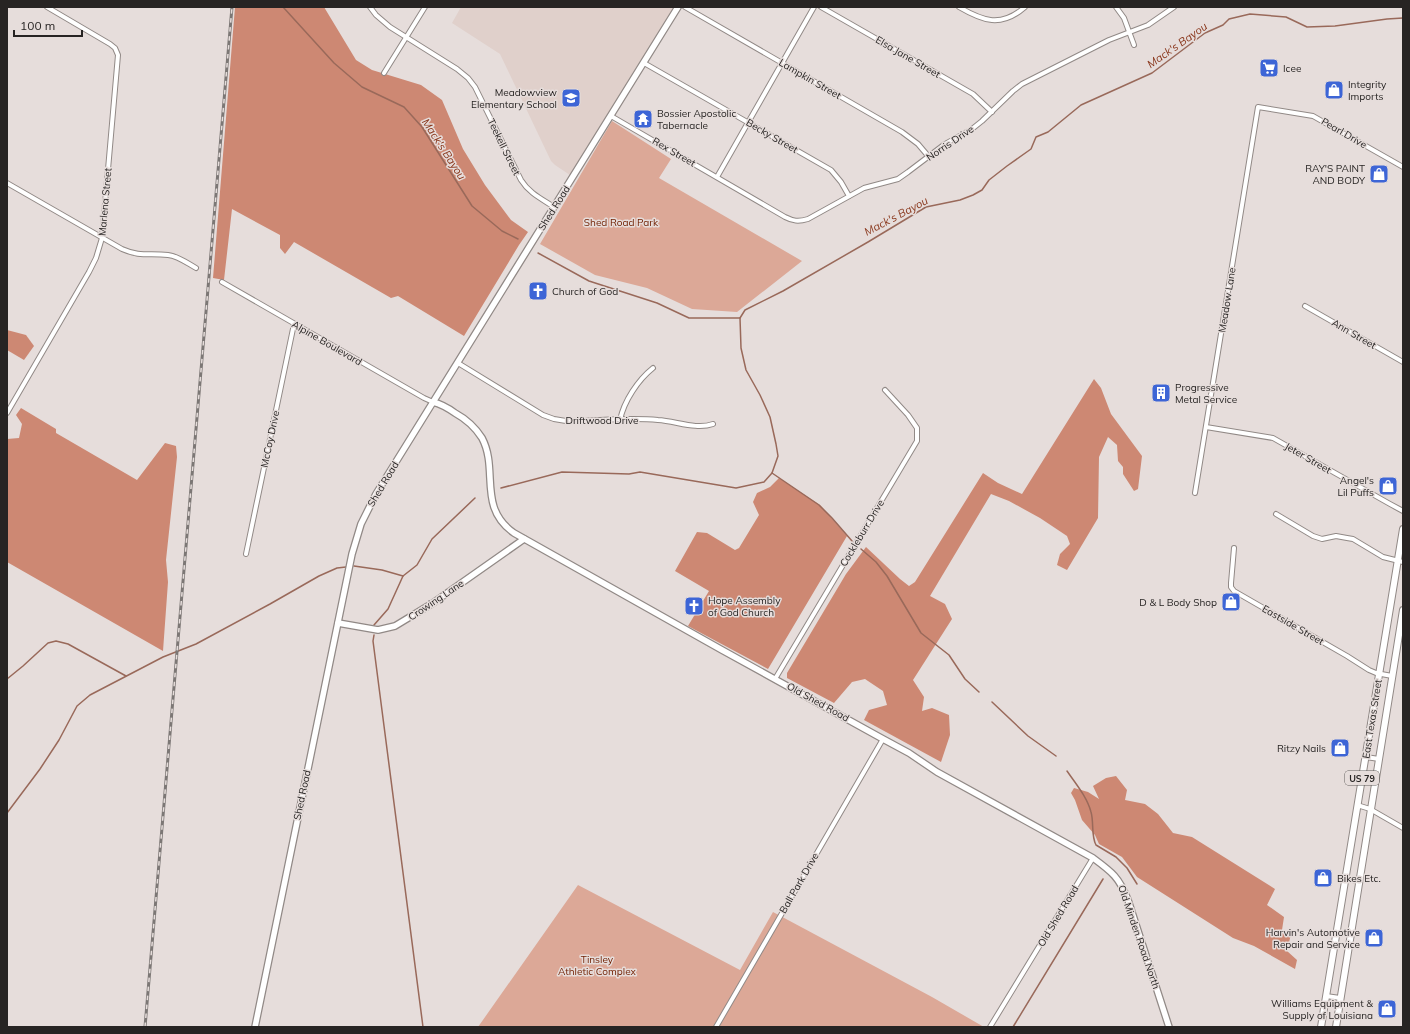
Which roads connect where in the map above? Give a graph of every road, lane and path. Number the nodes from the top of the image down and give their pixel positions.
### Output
1 (47, 7) edge
2 (370, 7) edge
3 (425, 7) edge
4 (678, 7) edge
5 (685, 7) edge
6 (814, 7) edge
7 (821, 7) edge
8 (958, 7) edge
9 (1025, 7) edge
10 (1116, 7) edge
11 (1174, 7) edge
12 (1130, 32) junction
13 (406, 37) junction
14 (1134, 45) dead end
15 (644, 63) junction
16 (782, 63) junction
17 (384, 73) dead end
18 (1258, 107) joint
19 (992, 112) junction
20 (611, 116) junction
21 (748, 122) junction
22 (929, 157) junction
23 (1403, 167) edge
24 (717, 177) junction
25 (7, 183) edge
26 (849, 196) junction
27 (554, 207) junction
28 (102, 238) junction
29 (196, 268) dead end
30 (222, 282) dead end
31 (1305, 306) dead end
32 (294, 324) junction
33 (1403, 362) edge
34 (458, 363) junction
35 (653, 368) dead end
36 (885, 390) dead end
37 (433, 402) junction
38 (7, 413) edge
39 (620, 420) junction
40 (713, 424) dead end
41 (1206, 427) junction
42 (1195, 493) dead end
43 (1403, 511) edge
44 (1276, 514) dead end
45 (1403, 529) edge
46 (524, 539) junction
47 (1234, 548) dead end
48 (246, 554) dead end
49 (1400, 561) edge
50 (1403, 610) edge
51 (338, 623) junction
52 (1379, 674) junction
53 (1392, 676) junction
54 (775, 679) junction
55 (883, 738) junction
56 (1366, 757) junction
57 (1379, 759) junction
58 (1357, 805) junction
59 (1370, 809) junction
60 (1403, 828) edge
61 (1093, 858) junction
62 (1346, 879) junction
63 (1359, 881) junction
64 (1326, 996) junction
65 (1340, 998) junction
66 (255, 1027) edge
67 (716, 1027) edge
68 (990, 1027) edge
69 (1169, 1027) edge
70 (1321, 1027) edge
71 (1336, 1027) edge

1 - 28 street, Marlena Street
2 - 13 street, Teekell Street
3 - 13 street
4 - 15 street, Shed Road
5 - 16 street, Lampkin Street
6 - 16 street
7 - 19 street, Elsa Jane Street
8 - 9 street
10 - 12 street
11 - 12 street, Norris Drive
12 - 14 street
12 - 19 street, Norris Drive
13 - 17 street
13 - 27 street, Teekell Street
15 - 20 street, Shed Road
15 - 21 street, Becky Street
16 - 21 street
16 - 22 street, Lampkin Street
18 - 23 street, Pearl Drive
18 - 41 street, Meadow Lane
19 - 22 street, Norris Drive
20 - 24 street, Rex Street
20 - 27 street, Shed Road
21 - 24 street
21 - 26 street, Becky Street
22 - 26 street, Norris Drive
24 - 26 street, Norris Drive
25 - 28 street
27 - 34 street, Shed Road
28 - 29 street
28 - 38 street, Marlena Street
30 - 32 street, Alpine Boulevard
31 - 33 street, Ann Street
32 - 37 street, Alpine Boulevard
32 - 48 street, McCoy Drive
34 - 37 street, Shed Road
34 - 39 street, Driftwood Drive
35 - 39 street
36 - 54 street, Cockleburr Drive
37 - 46 street, Old Shed Road
37 - 51 street, Shed Road
39 - 40 street, Driftwood Drive
41 - 42 street, Meadow Lane
41 - 43 street, Jeter Street
44 - 49 street
45 - 49 main road, East Texas Street / US 79
46 - 51 street, Crowing Lane
46 - 54 street, Old Shed Road
47 - 52 street, Eastside Street
49 - 52 main road, East Texas Street / US 79
50 - 53 main road, East Texas Street / US 79
51 - 66 street, Shed Road
52 - 53 street, Eastside Street
52 - 56 main road, East Texas Street / US 79
53 - 57 main road, East Texas Street / US 79
54 - 55 street, Old Shed Road
55 - 61 street, Old Shed Road
55 - 67 street, Ball Park Drive
56 - 57 street
56 - 58 main road, East Texas Street / US 79
57 - 59 main road, East Texas Street / US 79
58 - 59 street
58 - 62 main road, East Texas Street / US 79
59 - 60 street
59 - 63 main road, East Texas Street / US 79
61 - 68 street, Old Shed Road
61 - 69 street, Old Minden Road North
62 - 63 street
62 - 64 main road, East Texas Street / US 79
63 - 65 main road, East Texas Street / US 79
64 - 65 street
64 - 70 main road, East Texas Street / US 79
65 - 71 main road, East Texas Street / US 79

